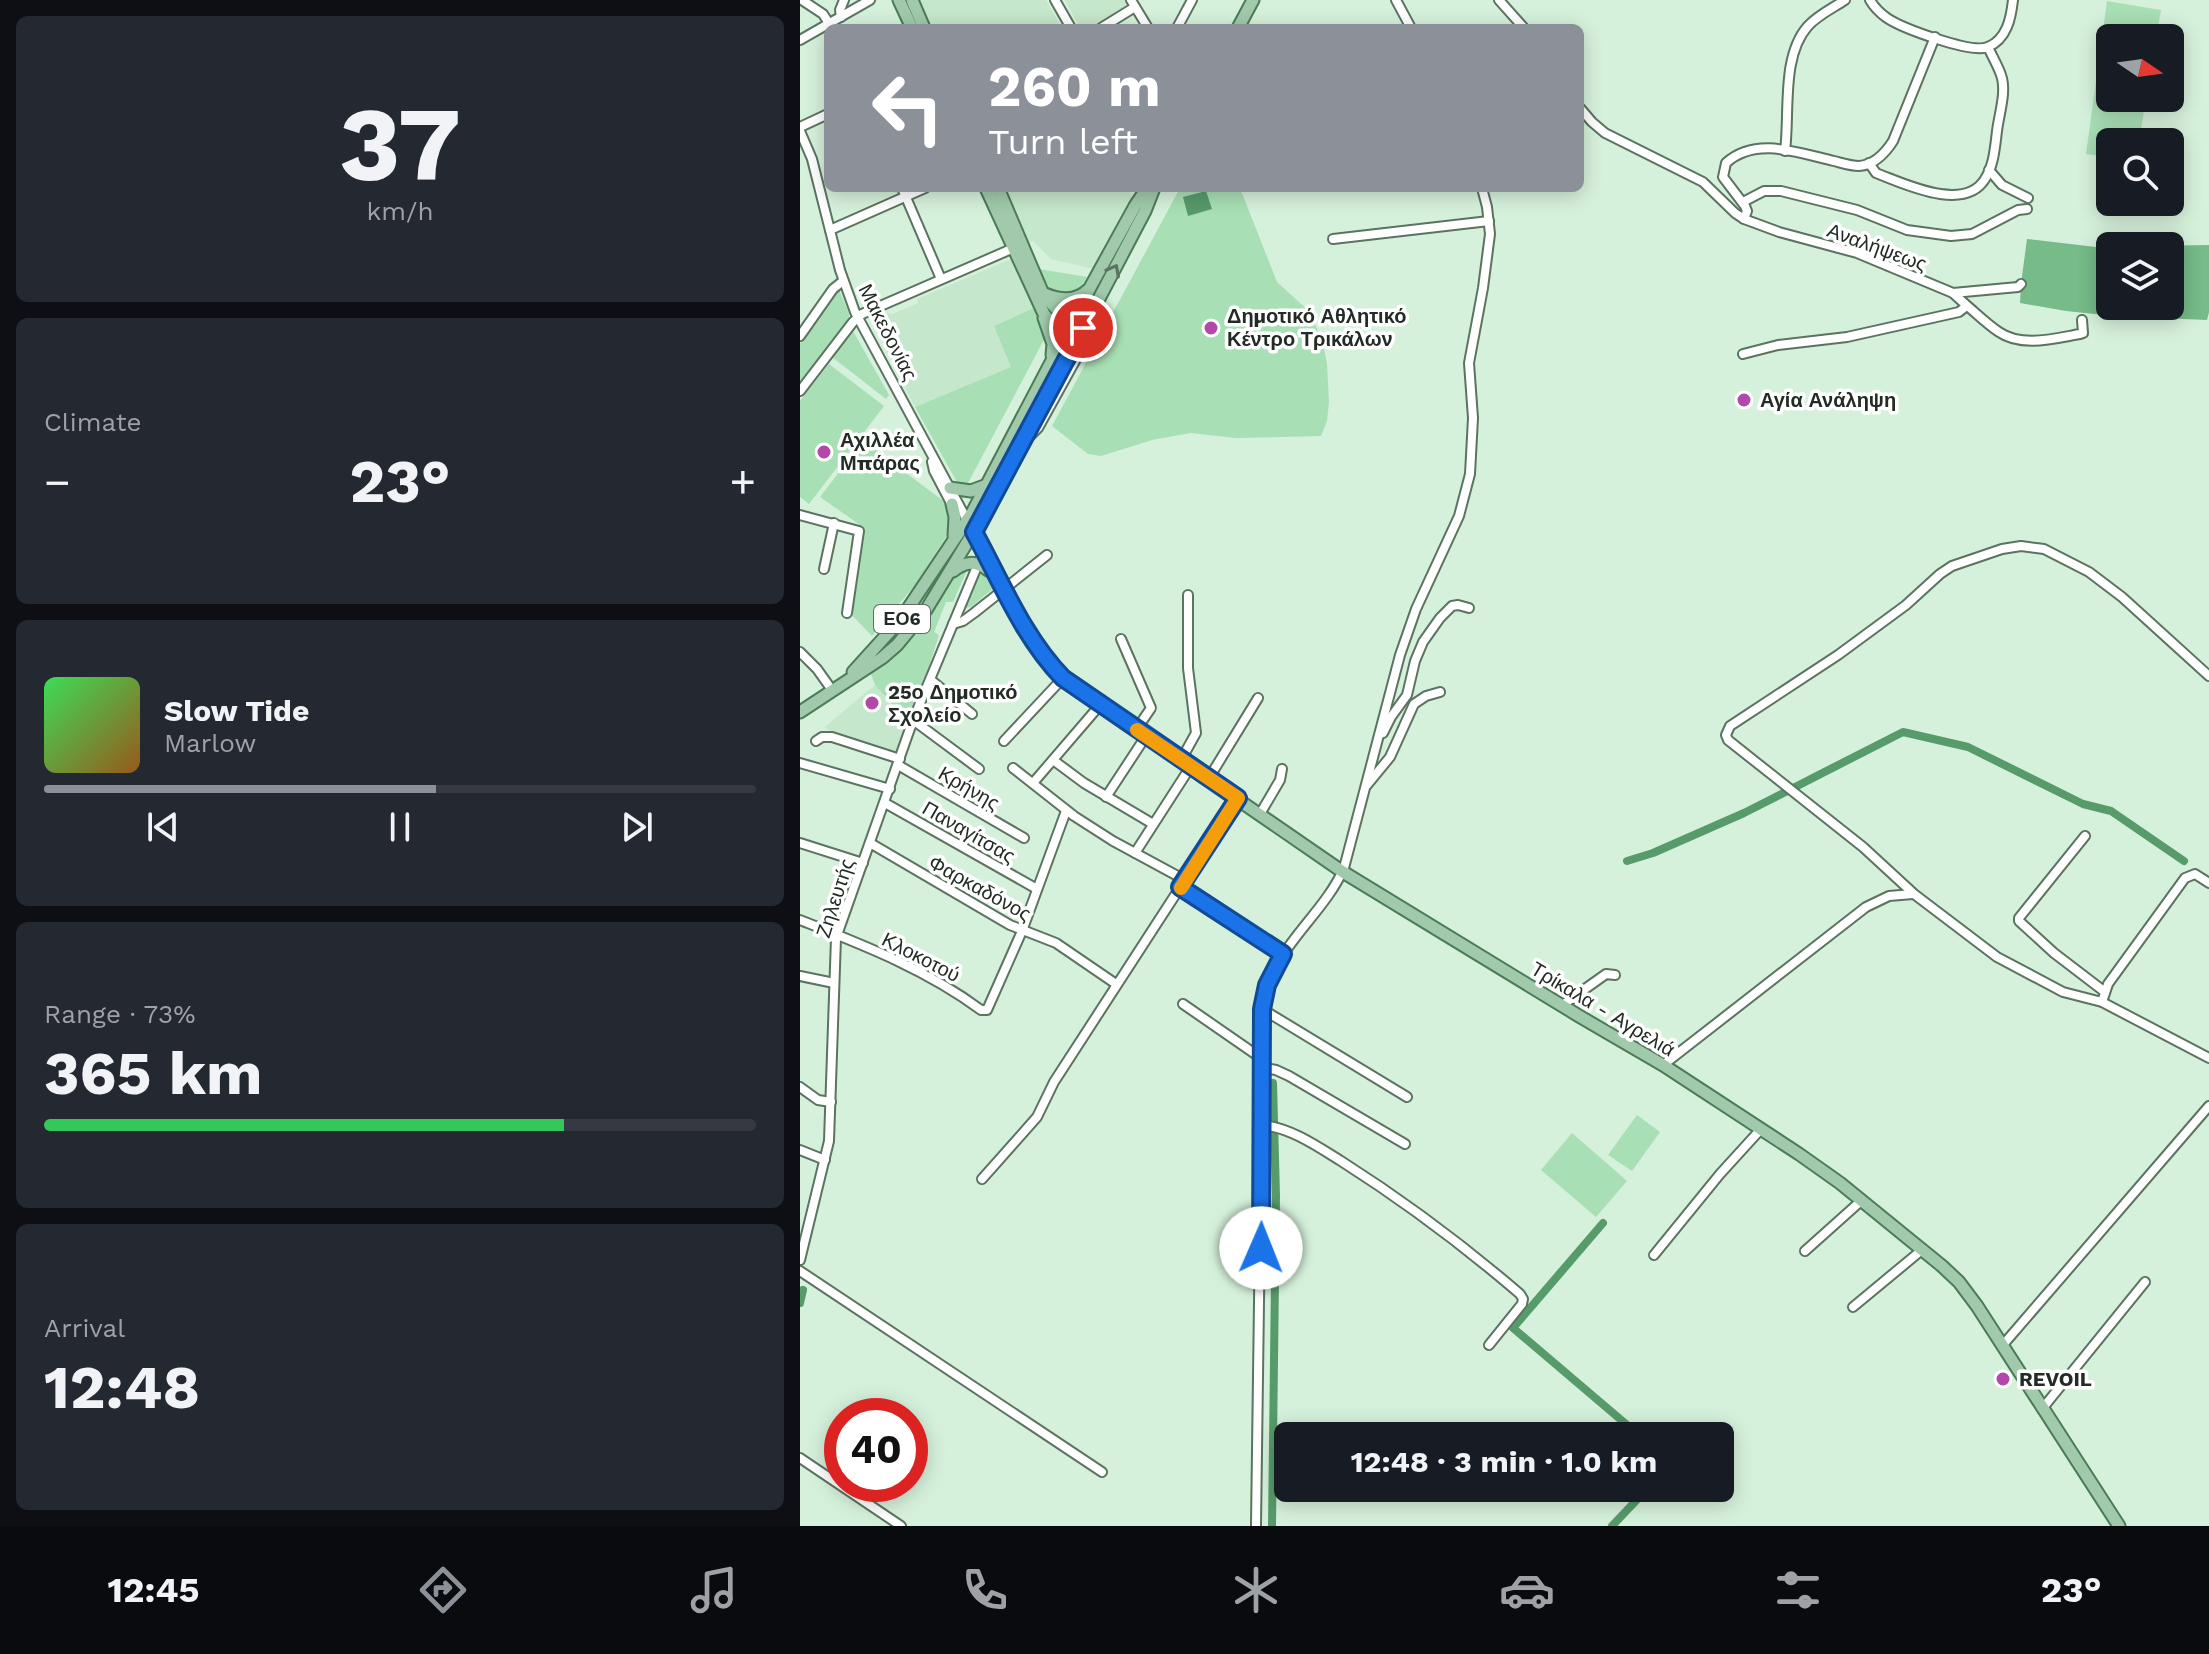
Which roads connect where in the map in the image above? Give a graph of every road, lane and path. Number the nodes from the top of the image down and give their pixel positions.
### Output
1 (802, 0) edge
2 (844, 0) edge
3 (870, 0) edge
4 (899, 0) edge
5 (912, 0) edge
6 (1055, 0) edge
7 (1192, 0) edge
8 (1253, 0) edge
9 (1396, 0) edge
10 (1499, 0) edge
11 (1845, 0) edge
12 (1870, 0) edge
13 (2013, 0) edge
14 (1133, 4) edge
15 (841, 17) junction
16 (830, 24) edge
17 (832, 24) edge
18 (910, 24) edge
19 (922, 24) edge
20 (1069, 24) edge
21 (1106, 24) edge
22 (1146, 24) edge
23 (1179, 24) edge
24 (1240, 24) edge
25 (1409, 24) edge
26 (1520, 24) edge
27 (824, 28) edge
28 (1935, 37) junction
29 (800, 40) edge
30 (1988, 47) junction
31 (1584, 113) edge
32 (824, 117) edge
33 (801, 134) edge
34 (1785, 151) junction
35 (1869, 163) junction
36 (1989, 170) junction
37 (903, 192) edge
38 (988, 192) edge
39 (999, 192) edge
40 (1144, 192) edge
41 (1152, 192) edge
42 (1483, 192) edge
43 (2028, 198) dead end
44 (1743, 202) junction
45 (2027, 209) dead end
46 (1744, 219) junction
47 (1489, 221) junction
48 (830, 230) junction
49 (1333, 239) dead end
50 (1018, 246) junction
51 (941, 279) junction
52 (843, 281) junction
53 (2021, 284) dead end
54 (1091, 286) junction
55 (1953, 293) junction
56 (1043, 294) junction
57 (1965, 304) junction
58 (1039, 306) junction
59 (857, 318) junction
60 (2082, 320) dead end
61 (1069, 326) junction
62 (800, 336) edge
63 (1082, 336) junction
64 (1743, 354) dead end
65 (1051, 360) junction
66 (800, 391) edge
67 (931, 453) junction
68 (987, 485) junction
69 (950, 488) junction
70 (952, 504) junction
71 (800, 515) edge
72 (834, 523) junction
73 (969, 529) junction
74 (954, 541) junction
75 (1047, 555) dead end
76 (982, 564) junction
77 (824, 569) dead end
78 (947, 577) junction
79 (1004, 591) junction
80 (1188, 595) dead end
81 (1469, 608) dead end
82 (847, 613) dead end
83 (953, 624) junction
84 (1121, 639) dead end
85 (800, 652) edge
86 (2209, 676) edge
87 (1063, 678) junction
88 (931, 680) junction
89 (835, 688) junction
90 (1440, 692) dead end
91 (1258, 698) dead end
92 (1100, 705) junction
93 (800, 712) edge
94 (972, 714) dead end
95 (913, 720) junction
96 (1141, 733) junction
97 (816, 741) dead end
98 (1004, 741) dead end
99 (1375, 747) junction
100 (1053, 760) junction
101 (899, 762) junction
102 (1186, 763) junction
103 (804, 764) edge
104 (1013, 768) dead end
105 (979, 769) dead end
106 (1282, 769) dead end
107 (800, 774) edge
108 (1209, 778) junction
109 (1033, 783) junction
110 (1366, 785) junction
111 (890, 789) junction
112 (1106, 797) junction
113 (1238, 798) junction
114 (885, 803) junction
115 (1066, 811) junction
116 (1260, 814) junction
117 (1153, 824) junction
118 (2085, 836) dead end
119 (1024, 838) dead end
120 (800, 843) edge
121 (870, 843) junction
122 (1135, 853) junction
123 (863, 863) junction
124 (1343, 872) junction
125 (1182, 883) junction
126 (2209, 883) edge
127 (1037, 889) junction
128 (1914, 894) junction
129 (800, 920) edge
130 (1022, 931) junction
131 (837, 934) junction
132 (1283, 954) junction
133 (1615, 975) dead end
134 (800, 976) edge
135 (834, 983) junction
136 (1116, 984) junction
137 (2104, 997) junction
138 (1183, 1004) dead end
139 (1561, 1006) junction
140 (1262, 1009) junction
141 (2209, 1058) edge
142 (1261, 1062) junction
143 (1663, 1065) junction
144 (800, 1087) edge
145 (1407, 1097) dead end
146 (831, 1102) junction
147 (2209, 1106) edge
148 (1266, 1125) junction
149 (1761, 1129) junction
150 (1405, 1144) dead end
151 (800, 1150) edge
152 (825, 1160) junction
153 (982, 1179) dead end
154 (1862, 1200) junction
155 (800, 1218) edge
156 (810, 1221) junction
157 (1923, 1249) junction
158 (1805, 1251) dead end
159 (1654, 1255) dead end
160 (800, 1260) edge
161 (800, 1271) edge
162 (2145, 1282) dead end
163 (1853, 1307) dead end
164 (1489, 1345) dead end
165 (2002, 1346) junction
166 (2042, 1409) junction
167 (800, 1458) edge
168 (1102, 1472) dead end
169 (901, 1526) edge
170 (1256, 1526) edge
171 (2119, 1526) edge

1 - 16 street
2 - 15 street
3 - 15 street
4 - 18 main road
5 - 19 main road
6 - 20 street
7 - 23 street
8 - 24 main road
9 - 25 street
10 - 26 street
11 - 34 street
12 - 28 street
13 - 30 street
14 - 21 street
14 - 22 street
15 - 17 street
27 - 29 street
28 - 30 street
28 - 35 street
30 - 36 street
31 - 46 street, Αναλήψεως
32 - 33 street
33 - 48 street, Μακεδονίας
34 - 35 street
34 - 44 street
35 - 36 street
36 - 43 street
37 - 48 street
37 - 51 street
38 - 50 main road
39 - 50 main road
40 - 54 main road, ΕΟ6
63 -> 41 main road, ΕΟ6
42 - 47 street
44 - 45 street
44 - 46 street
46 - 55 street, Αναλήψεως
47 - 49 street
47 - 99 street
48 - 52 street, Μακεδονίας
50 - 51 street
50 - 56 main road
50 - 58 main road
51 - 59 street
52 - 59 street, Μακεδονίας
52 - 62 street
53 - 55 street
54 - 56 main road
54 - 61 main road, ΕΟ6
55 - 57 street, Αναλήψεως
56 - 61 main road
57 - 60 street, Αναλήψεως
57 - 64 street
58 - 61 main road
58 - 65 main road
59 - 66 street
59 - 67 street, Μακεδονίας
61 - 63 main road
61 - 65 main road, ΕΟ6
63 - 73 main road, ΕΟ6
65 - 68 main road, ΕΟ6
67 - 69 street, Μακεδονίας
67 - 70 street, Μακεδονίας
68 - 69 main road
68 - 73 main road, ΕΟ6
69 - 73 street, Μακεδονίας
70 - 73 street, Μακεδονίας
70 - 74 main road
71 - 72 street
72 - 77 street
72 - 82 street
73 - 74 main road, ΕΟ6
73 - 76 main road, Τρίκαλα - Αγρελιά
73 - 78 main road, ΕΟ6
73 - 79 main road, Τρίκαλα - Αγρελιά
74 - 89 main road, ΕΟ6
75 - 79 street
76 - 78 main road
76 - 79 main road, Τρίκαλα - Αγρελιά
76 - 83 street, Ζηλευτής
78 - 89 main road, ΕΟ6
79 - 83 street
79 - 87 main road, Τρίκαλα - Αγρελιά
80 - 102 street
81 - 99 street
83 - 88 street, Ζηλευτής
84 - 96 street
85 - 89 street
86 - 128 street
87 - 92 main road, Τρίκαλα - Αγρελιά
87 - 98 street
88 - 94 street
88 - 95 street, Ζηλευτής
89 - 93 main road, ΕΟ6
90 - 110 street
91 - 108 street
92 - 96 main road, Τρίκαλα - Αγρελιά
92 - 100 street
95 - 101 street, Ζηλευτής
95 - 105 street
96 - 102 main road, Τρίκαλα - Αγρελιά
96 - 112 street
97 - 101 street, Κρήνης
99 - 110 street
100 - 109 street
100 - 112 street
101 - 111 street, Ζηλευτής
101 - 119 street, Κρήνης
102 - 108 main road, Τρίκαλα - Αγρελιά
102 - 117 street
103 - 107 street
103 - 111 street
104 - 109 street
106 - 116 street
108 - 113 main road, Τρίκαλα - Αγρελιά
109 - 115 street
110 - 124 street
111 - 114 street, Ζηλευτής
112 - 117 street
113 - 116 main road, Τρίκαλα - Αγρελιά
113 - 125 street
114 - 121 street, Ζηλευτής
114 - 127 street, Παναγίτσας
115 - 122 street
115 - 127 street
116 - 124 main road, Τρίκαλα - Αγρελιά
117 - 122 street
118 - 137 street
120 - 123 street
121 - 123 street, Ζηλευτής
121 - 130 street, Φαρκαδόνος
122 - 125 street
123 - 131 street, Ζηλευτής
124 - 132 street
124 - 139 main road, Τρίκαλα - Αγρελιά
125 - 132 street
125 - 136 street
126 - 137 street
127 - 130 street
128 - 137 street
128 - 143 street
129 - 131 street, Κλοκοτού
130 - 131 street, Κλοκοτού
130 - 136 street, Φαρκαδόνος
131 - 135 street, Ζηλευτής
132 - 140 street
133 - 139 street
134 - 135 street
135 - 146 street, Ζηλευτής
136 - 153 street
137 - 141 street
138 - 142 street
139 - 143 main road, Τρίκαλα - Αγρελιά
140 - 142 street
140 - 145 street
142 - 148 street
142 - 150 street
143 - 149 main road, Τρίκαλα - Αγρελιά
144 - 146 street
146 - 152 street, Ζηλευτής
147 - 165 street
148 - 164 street
148 - 170 street
149 - 154 main road, Τρίκαλα - Αγρελιά
149 - 159 street
151 - 152 street
152 - 156 street, Ζηλευτής
154 - 157 main road, Τρίκαλα - Αγρελιά
154 - 158 street
155 - 156 street
156 - 160 street, Ζηλευτής
157 - 163 street
157 - 165 main road, Τρίκαλα - Αγρελιά
161 - 168 street
162 - 166 street
165 - 166 main road, Τρίκαλα - Αγρελιά
166 - 171 main road, Τρίκαλα - Αγρελιά
167 - 169 street

